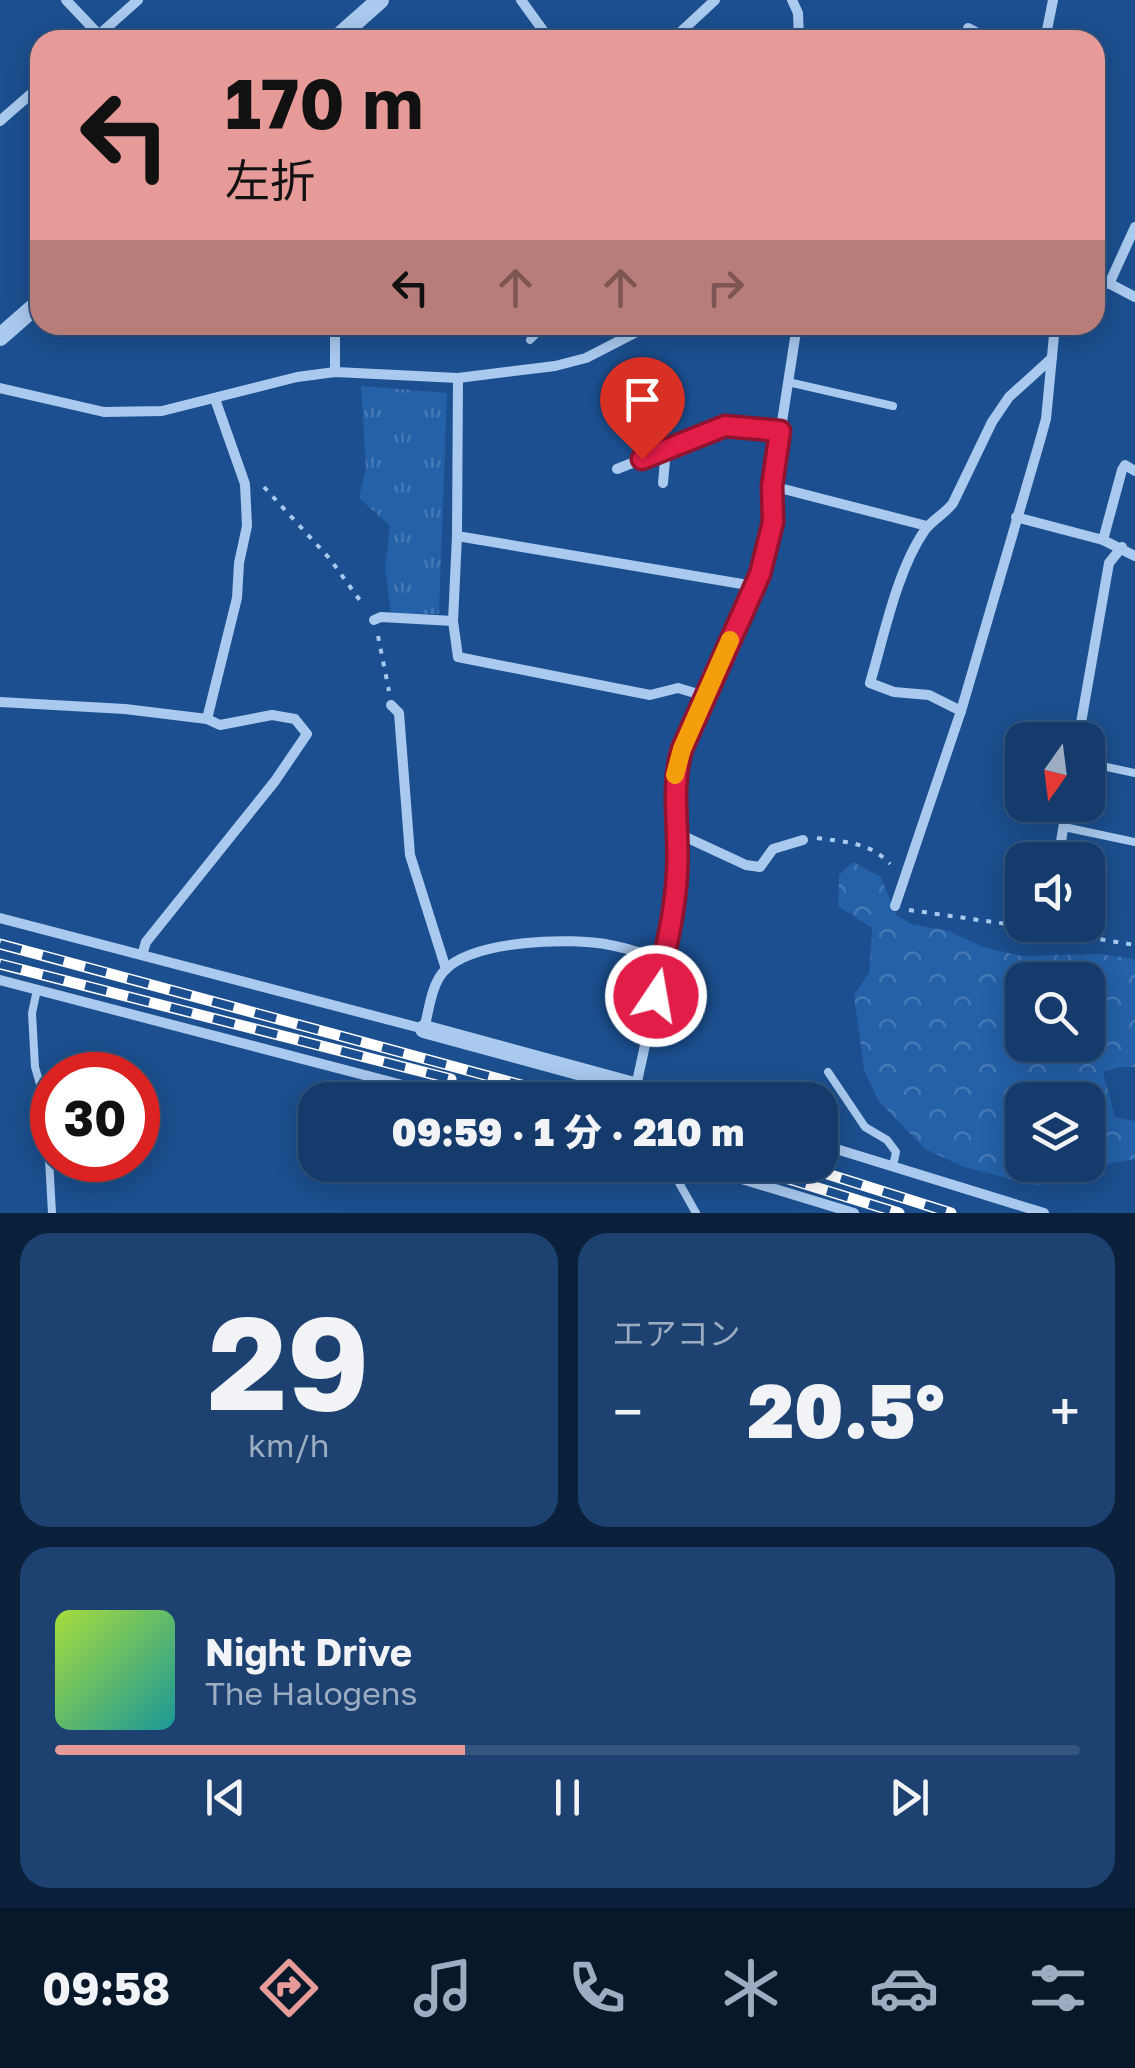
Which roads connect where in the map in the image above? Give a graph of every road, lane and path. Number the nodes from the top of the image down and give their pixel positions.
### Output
1 (66, 0) edge
2 (138, 0) edge
3 (380, 0) edge
4 (521, 0) edge
5 (715, 0) edge
6 (792, 0) edge
7 (1053, 0) edge
8 (968, 28) dead end
9 (92, 30) edge
10 (107, 30) edge
11 (347, 30) edge
12 (543, 30) edge
13 (683, 30) edge
14 (799, 30) edge
15 (972, 30) edge
16 (1047, 30) edge
17 (30, 94) edge
18 (0, 120) edge
19 (1135, 227) edge
20 (1105, 282) edge
21 (1109, 284) junction
22 (1135, 298) edge
23 (30, 311) edge
24 (335, 335) edge
25 (535, 335) edge
26 (631, 335) edge
27 (795, 335) edge
28 (1054, 335) edge
29 (0, 337) edge
30 (530, 340) dead end
31 (1052, 358) junction
32 (336, 372) junction
33 (458, 378) junction
34 (788, 382) junction
35 (0, 388) edge
36 (215, 399) junction
37 (892, 406) dead end
38 (780, 431) junction
39 (666, 449) junction
40 (241, 469) junction
41 (617, 469) dead end
42 (1135, 471) edge
43 (662, 483) dead end
44 (772, 486) junction
45 (1016, 517) junction
46 (927, 526) junction
47 (457, 536) junction
48 (1103, 540) junction
49 (1122, 547) junction
50 (1135, 556) edge
51 (754, 586) junction
52 (374, 620) junction
53 (452, 621) junction
54 (705, 696) junction
55 (0, 702) edge
56 (391, 705) joint
57 (961, 711) junction
58 (208, 720) junction
59 (1081, 722) edge
60 (1105, 767) edge
61 (1135, 773) edge
62 (1065, 822) edge
63 (1064, 827) junction
64 (677, 834) junction
65 (803, 840) joint
66 (1061, 842) edge
67 (1135, 842) edge
68 (905, 876) junction
69 (895, 906) joint
70 (0, 918) edge
71 (1005, 922) edge
72 (1105, 939) edge
73 (1135, 945) edge
74 (142, 955) junction
75 (663, 960) junction
76 (446, 969) junction
77 (0, 980) edge
78 (37, 990) junction
79 (424, 1029) junction
80 (828, 1072) dead end
81 (391, 1082) edge
82 (596, 1082) edge
83 (638, 1082) edge
84 (838, 1149) edge
85 (893, 1166) junction
86 (679, 1182) edge
87 (752, 1182) edge
88 (52, 1213) edge
89 (696, 1213) edge
90 (854, 1213) edge
91 (1044, 1213) edge

1 - 9 street
2 - 10 street
3 - 11 street
4 - 12 street
5 - 13 street
6 - 14 street
7 - 16 street
8 - 15 street
17 - 18 street
19 - 21 street
20 - 21 street
21 - 22 street
23 - 29 street
24 - 32 street
25 - 30 lane
26 - 33 street
27 - 34 street
28 - 31 street
31 - 45 street
31 - 46 street
32 - 33 street
32 - 36 street
33 - 47 street
34 - 37 lane
34 - 38 street
35 - 36 street
36 - 40 street
38 - 39 street
38 - 44 street
39 - 41 street
39 - 43 street
40 - 52 path
40 - 58 street
42 - 48 street
44 - 46 street
44 - 51 street
45 - 48 street
45 - 57 street
46 - 57 street
47 - 51 street
47 - 53 street
48 - 49 street
49 - 50 street
49 - 59 street
51 - 54 street
52 - 53 street
52 - 56 path
53 - 54 street
54 - 64 street
55 - 58 street
56 - 76 street
57 - 68 street
58 - 74 street
60 - 61 lane
62 - 63 street
63 - 66 street
63 - 67 lane
64 - 65 street
64 - 75 street
65 - 68 path
68 - 69 street
69 - 71 path
70 - 74 street
72 - 73 path
74 - 79 street
75 - 76 street
75 - 83 street
76 - 79 street
77 - 78 street
78 - 81 street
78 - 88 lane
79 - 82 street
80 - 85 lane
84 - 85 street
85 - 91 street
86 - 89 lane
87 - 90 street

